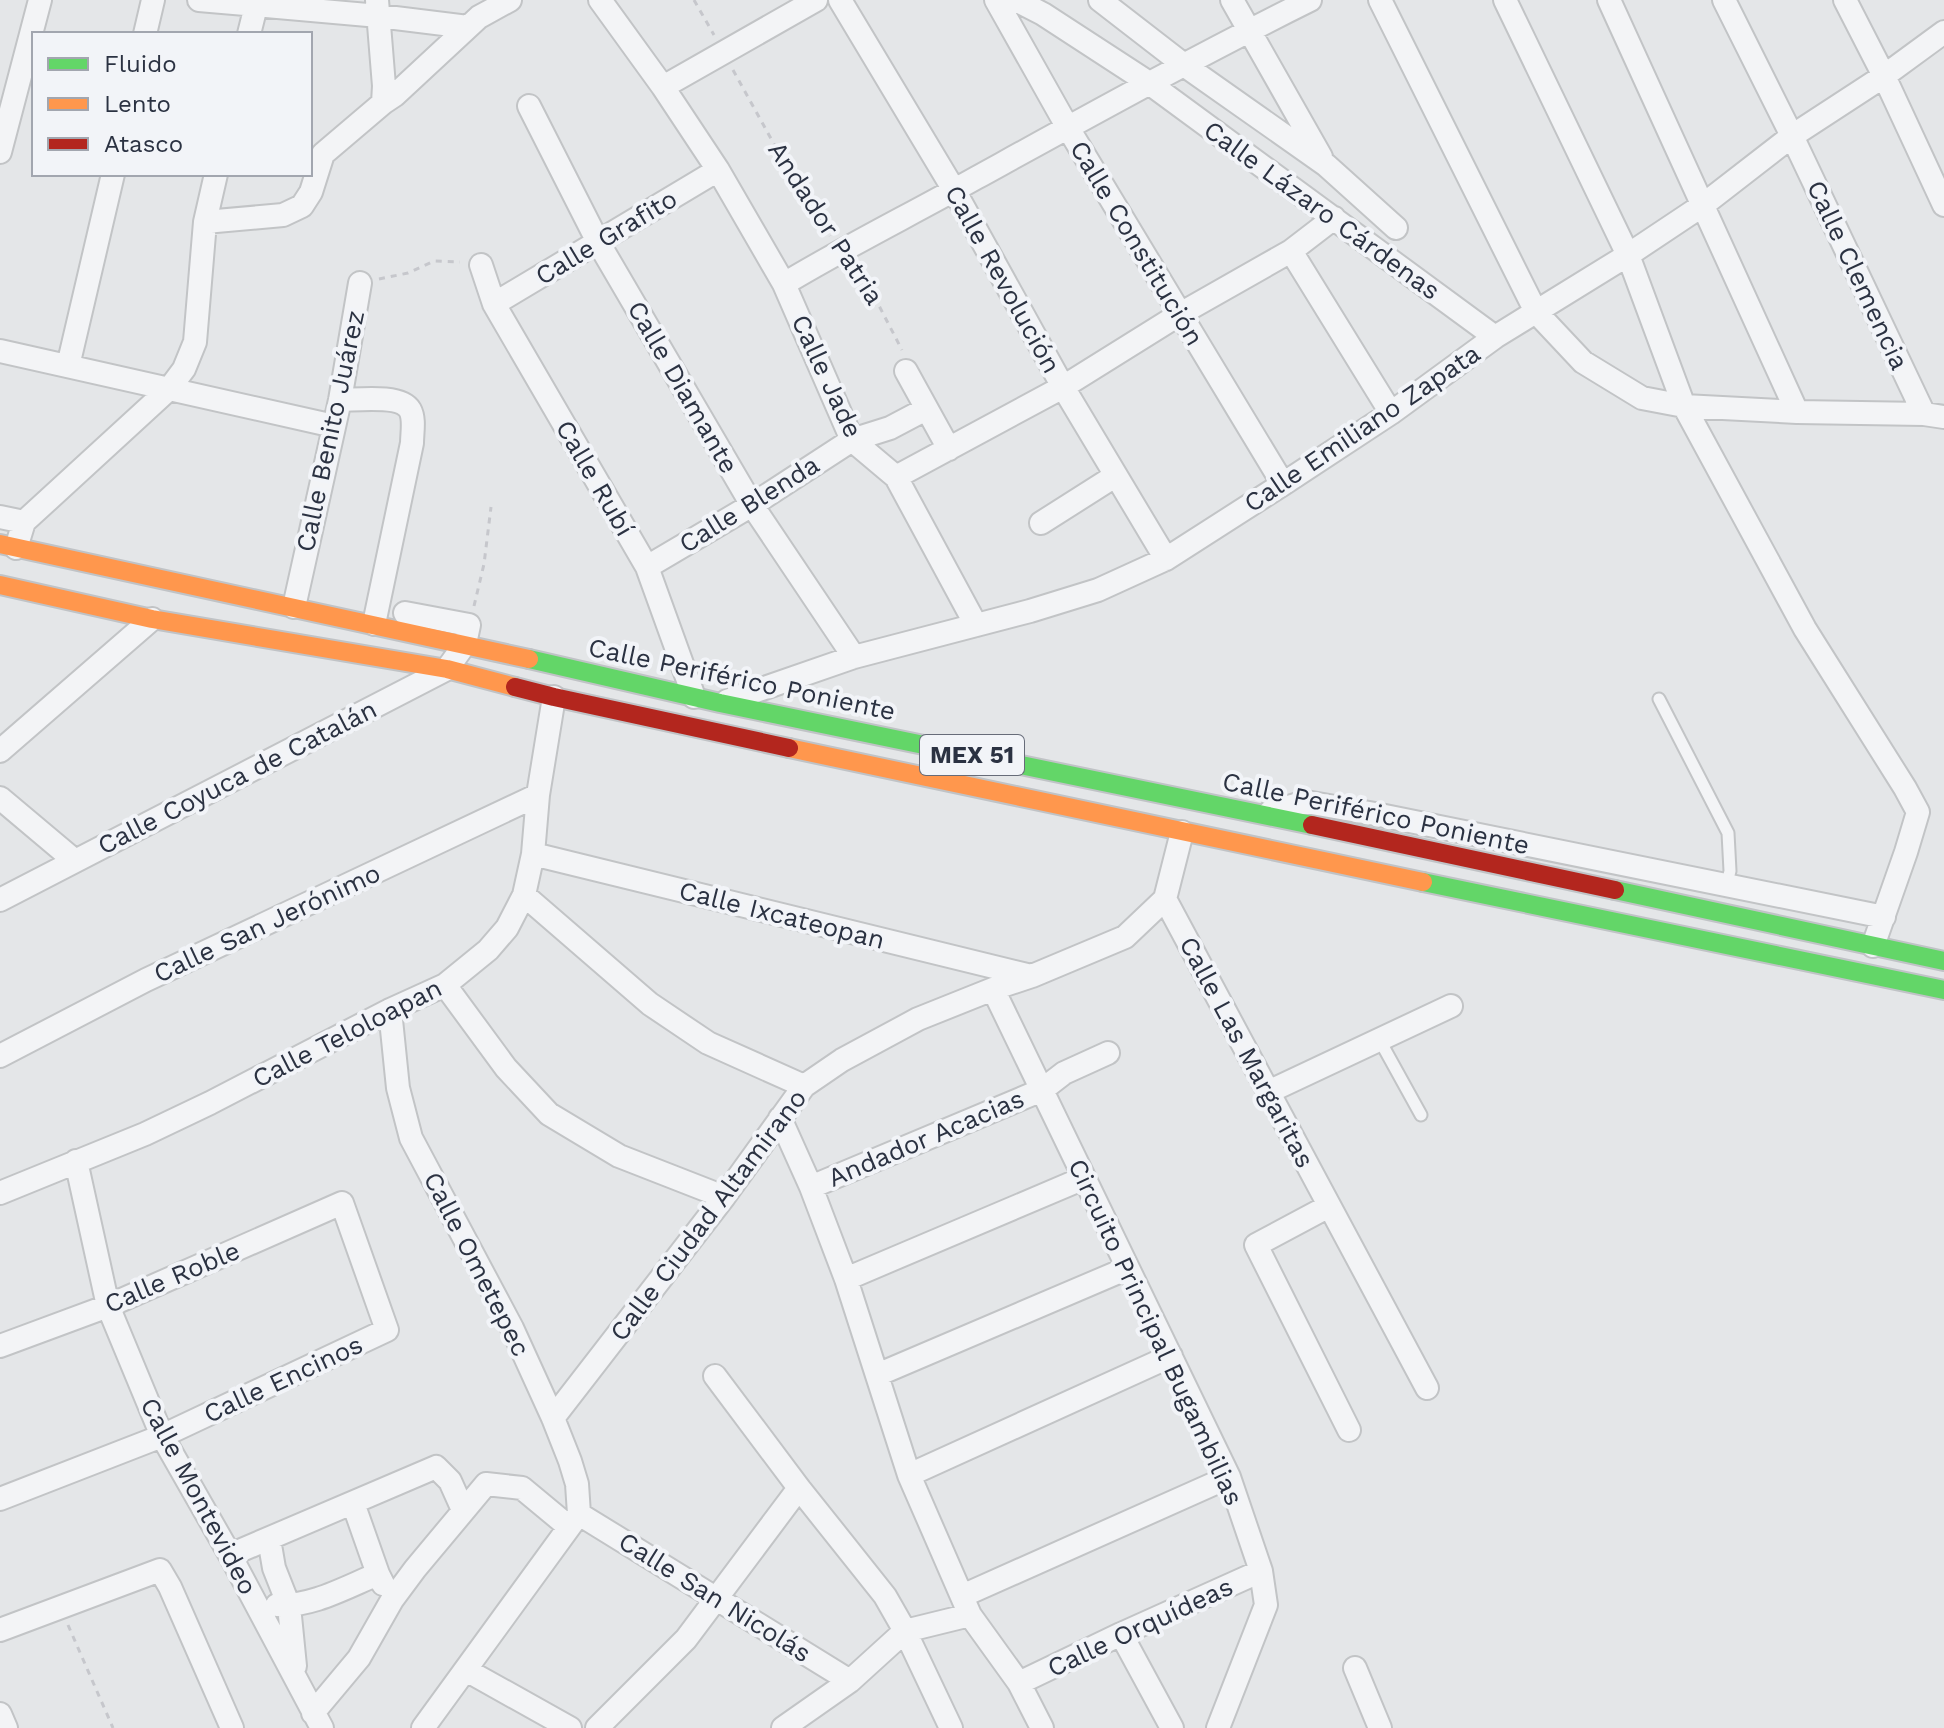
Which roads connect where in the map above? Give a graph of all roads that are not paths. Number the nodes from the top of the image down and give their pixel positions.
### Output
1 (40, 0) edge
2 (153, 0) edge
3 (199, 0) edge
4 (510, 0) edge
5 (600, 0) edge
6 (816, 0) edge
7 (840, 0) edge
8 (996, 0) edge
9 (1016, 0) edge
10 (1100, 0) edge
11 (1232, 0) edge
12 (1310, 0) edge
13 (1380, 0) edge
14 (1505, 0) edge
15 (1609, 0) edge
16 (1724, 0) edge
17 (1845, 0) edge
18 (256, 6) junction
19 (378, 8) edge
20 (475, 15) edge
21 (1249, 30) junction
22 (145, 32) edge
23 (250, 32) edge
24 (1944, 32) edge
25 (1184, 65) junction
26 (1884, 76) junction
27 (1149, 83) junction
28 (663, 87) junction
29 (383, 103) junction
30 (529, 106) dead end
31 (1068, 128) junction
32 (1792, 136) junction
33 (0, 152) edge
34 (1326, 165) junction
35 (718, 170) junction
36 (113, 176) edge
37 (216, 176) edge
38 (954, 190) junction
39 (1703, 205) junction
40 (1944, 205) edge
41 (1334, 218) junction
42 (205, 222) junction
43 (1396, 228) dead end
44 (598, 242) junction
45 (1291, 251) junction
46 (1628, 255) junction
47 (481, 265) road end
48 (360, 283) road end
49 (784, 284) junction
50 (494, 304) junction
51 (1536, 312) junction
52 (1180, 314) junction
53 (1495, 337) junction
54 (0, 351) edge
55 (68, 366) junction
56 (906, 371) road end
57 (1063, 387) junction
58 (169, 389) junction
59 (340, 400) junction
60 (1684, 406) junction
61 (926, 409) junction
62 (1797, 412) junction
63 (1391, 413) junction
64 (1934, 416) edge
65 (334, 426) junction
66 (852, 440) junction
67 (949, 449) junction
68 (1115, 476) junction
69 (896, 477) junction
70 (1283, 484) junction
71 (752, 505) junction
72 (0, 517) edge
73 (24, 522) junction
74 (1041, 523) dead end
75 (8, 546) edge
76 (1166, 559) junction
77 (647, 567) junction
78 (0, 585) edge
79 (295, 600) junction
80 (376, 616) junction
81 (152, 619) junction
82 (976, 625) junction
83 (467, 635) junction
84 (854, 657) junction
85 (447, 669) junction
86 (554, 697) junction
87 (694, 697) junction
88 (1659, 699) dead end
89 (720, 703) junction
90 (0, 751) edge
91 (538, 795) junction
92 (0, 798) edge
93 (1259, 814) junction
94 (1182, 832) junction
95 (533, 854) junction
96 (75, 861) junction
97 (1727, 885) junction
98 (524, 895) junction
99 (1165, 899) junction
100 (0, 900) edge
101 (1718, 913) junction
102 (1884, 917) junction
103 (1704, 939) junction
104 (1873, 946) junction
105 (1944, 961) edge
106 (1032, 976) junction
107 (445, 985) junction
108 (993, 989) junction
109 (1944, 990) edge
110 (1451, 1006) dead end
111 (390, 1010) junction
112 (1379, 1039) junction
113 (1108, 1053) dead end
114 (0, 1056) edge
115 (804, 1086) junction
116 (1042, 1090) junction
117 (1268, 1092) junction
118 (1421, 1115) dead end
119 (780, 1118) junction
120 (76, 1161) junction
121 (1084, 1178) junction
122 (811, 1187) junction
123 (0, 1193) edge
124 (724, 1197) junction
125 (1329, 1206) junction
126 (1128, 1268) junction
127 (846, 1279) junction
128 (108, 1306) junction
129 (387, 1330) joint
130 (0, 1346) edge
131 (1171, 1356) junction
132 (877, 1375) junction
133 (715, 1376) dead end
134 (1427, 1388) dead end
135 (553, 1418) junction
136 (1349, 1430) dead end
137 (162, 1436) junction
138 (909, 1475) junction
139 (1229, 1477) junction
140 (799, 1488) junction
141 (0, 1499) edge
142 (353, 1503) junction
143 (463, 1510) junction
144 (574, 1521) junction
145 (269, 1539) junction
146 (230, 1555) junction
147 (1261, 1571) junction
148 (378, 1574) junction
149 (716, 1599) junction
150 (392, 1600) junction
151 (256, 1603) junction
152 (966, 1605) junction
153 (289, 1606) junction
154 (0, 1630) edge
155 (905, 1631) junction
156 (1121, 1634) junction
157 (1355, 1668) dead end
158 (466, 1670) junction
159 (297, 1679) junction
160 (850, 1681) junction
161 (1019, 1683) junction
162 (0, 1714) edge
163 (318, 1721) edge
164 (6, 1728) edge
165 (232, 1728) edge
166 (423, 1728) edge
167 (570, 1728) edge
168 (597, 1728) edge
169 (783, 1728) edge
170 (951, 1728) edge
171 (1042, 1728) edge
172 (1172, 1728) edge
173 (1218, 1728) edge
174 (1380, 1728) edge

1 - 33 street
2 - 22 street
3 - 18 street
4 - 20 street
5 - 28 street, Calle Jade
6 - 28 street
7 - 38 street, Calle Revolución
8 - 31 street, Calle Constitución
9 - 27 street, Calle Lázaro Cárdenas
10 - 25 street
11 - 21 street
12 - 21 street
13 - 51 street
14 - 46 street
15 - 39 street
16 - 32 street, Calle Clemencia
17 - 26 street
18 - 19 street
18 - 23 street
19 - 20 street
19 - 29 street
20 - 29 street
21 - 25 street
21 - 34 street
24 - 26 street, Calle Emiliano Zapata
25 - 27 street
25 - 34 street
26 - 32 street, Calle Emiliano Zapata
26 - 40 street
27 - 31 street
27 - 41 street, Calle Lázaro Cárdenas
28 - 35 street, Calle Jade
29 - 42 street
30 - 44 street, Calle Diamante
31 - 38 street
31 - 52 street, Calle Constitución
32 - 39 street, Calle Emiliano Zapata
32 - 64 street, Calle Clemencia
34 - 43 street
35 - 44 street, Calle Grafito
35 - 49 street, Calle Jade
36 - 55 street
37 - 42 street
38 - 49 street
38 - 57 street, Calle Revolución
39 - 46 street, Calle Emiliano Zapata
39 - 62 street
41 - 45 street
41 - 53 street, Calle Lázaro Cárdenas
42 - 58 street
44 - 50 street, Calle Grafito
44 - 71 street, Calle Diamante
45 - 52 street
45 - 63 street
46 - 51 street, Calle Emiliano Zapata
46 - 60 street
47 - 50 street, Calle Rubí
48 - 59 street, Calle Benito Juárez
49 - 66 street, Calle Jade
50 - 77 street, Calle Rubí
51 - 53 street, Calle Emiliano Zapata
51 - 60 street
52 - 57 street
52 - 70 street, Calle Constitución
53 - 63 street, Calle Emiliano Zapata
54 - 55 street
55 - 58 street
56 - 61 street
57 - 67 street
57 - 68 street, Calle Revolución
58 - 65 street
58 - 73 street
59 - 65 street, Calle Benito Juárez
59 - 80 street
60 - 62 street
60 - 102 street
61 - 66 street, Calle Blenda
61 - 67 street
62 - 64 street
63 - 70 street, Calle Emiliano Zapata
65 - 79 street, Calle Benito Juárez
66 - 69 street, Calle Jade
66 - 71 street, Calle Blenda
67 - 69 street
68 - 74 street
68 - 76 street, Calle Revolución
69 - 82 street, Calle Jade
70 - 76 street, Calle Emiliano Zapata
71 - 77 street, Calle Blenda
71 - 84 street, Calle Diamante
72 - 73 street
73 - 75 street
75 - 79 main road
76 - 82 street, Calle Emiliano Zapata
77 - 87 street, Calle Rubí
78 - 81 main road, MEX 51
79 - 80 street
80 - 83 street
81 - 85 main road, MEX 51
81 - 90 street
82 - 84 street, Calle Emiliano Zapata
83 - 85 street, Calle Coyuca de Catalán
83 - 87 main road, Calle Periférico Poniente / MEX 51
84 - 89 street, Calle Emiliano Zapata
85 - 86 main road, MEX 51
85 - 96 street, Calle Coyuca de Catalán
86 - 91 street, Calle Teloloapan
86 - 94 main road, MEX 51
87 - 89 main road, Calle Periférico Poniente / MEX 51
88 - 97 lane
89 - 93 main road, Calle Periférico Poniente / MEX 51
91 - 95 street, Calle Teloloapan
91 - 114 street, Calle San Jerónimo
92 - 96 street
93 - 97 street
93 - 101 main road, Calle Periférico Poniente / MEX 51
94 - 99 street
94 - 103 main road, MEX 51
95 - 98 street, Calle Teloloapan
95 - 106 street, Calle Ixcateopan
96 - 100 street, Calle Coyuca de Catalán
97 - 101 lane
97 - 102 street
98 - 107 street, Calle Teloloapan
98 - 115 street
99 - 106 street, Calle Ciudad Altamirano
99 - 117 street, Calle Las Margaritas
101 - 103 lane
101 - 104 main road, Calle Periférico Poniente / MEX 51
102 - 104 street
103 - 109 main road, MEX 51
104 - 105 main road, Calle Periférico Poniente / MEX 51
106 - 108 street, Calle Ciudad Altamirano
107 - 111 street, Calle Teloloapan
107 - 124 street
108 - 115 street, Calle Ciudad Altamirano
108 - 116 street, Circuito Principal Bugambilias
110 - 112 street
111 - 120 street, Calle Teloloapan
111 - 135 street, Calle Ometepec
112 - 117 street
112 - 118 lane
113 - 116 street, Andador Acacias
115 - 119 street, Calle Ciudad Altamirano
116 - 121 street, Circuito Principal Bugambilias
116 - 122 street, Andador Acacias
117 - 125 street, Calle Las Margaritas
119 - 122 street
119 - 124 street, Calle Ciudad Altamirano
120 - 123 street, Calle Teloloapan
120 - 128 street, Calle Montevideo
121 - 126 street, Circuito Principal Bugambilias
121 - 127 street
122 - 127 street
124 - 135 street, Calle Ciudad Altamirano
125 - 134 street, Calle Las Margaritas
125 - 136 street
126 - 131 street, Circuito Principal Bugambilias
126 - 132 street
127 - 132 street
128 - 129 street, Calle Roble
128 - 130 street, Calle Roble
128 - 137 street, Calle Montevideo
129 - 137 street, Calle Encinos
131 - 138 street
131 - 139 street, Circuito Principal Bugambilias
132 - 138 street
133 - 140 street
135 - 144 street, Calle Ometepec
137 - 141 street, Calle Encinos
137 - 146 street, Calle Montevideo
138 - 152 street
139 - 147 street, Circuito Principal Bugambilias
139 - 152 street
140 - 149 street
140 - 155 street
142 - 143 street
142 - 145 street
142 - 148 street
143 - 144 street, Calle San Nicolás
143 - 150 street
144 - 149 street, Calle San Nicolás
144 - 158 street
145 - 146 street
145 - 153 street
146 - 151 street, Calle Montevideo
147 - 156 street, Calle Orquídeas
147 - 173 street, Circuito Principal Bugambilias
148 - 150 street
148 - 153 street
149 - 160 street, Calle San Nicolás
149 - 168 street
150 - 163 street
151 - 153 street
151 - 159 street, Calle Montevideo
152 - 155 street
152 - 161 street
153 - 159 street
154 - 165 street
155 - 160 street
155 - 170 street
156 - 161 street, Calle Orquídeas
156 - 172 street
157 - 174 street
158 - 166 street
158 - 167 street
159 - 163 street, Calle Montevideo
160 - 169 street
161 - 171 street
162 - 164 street

